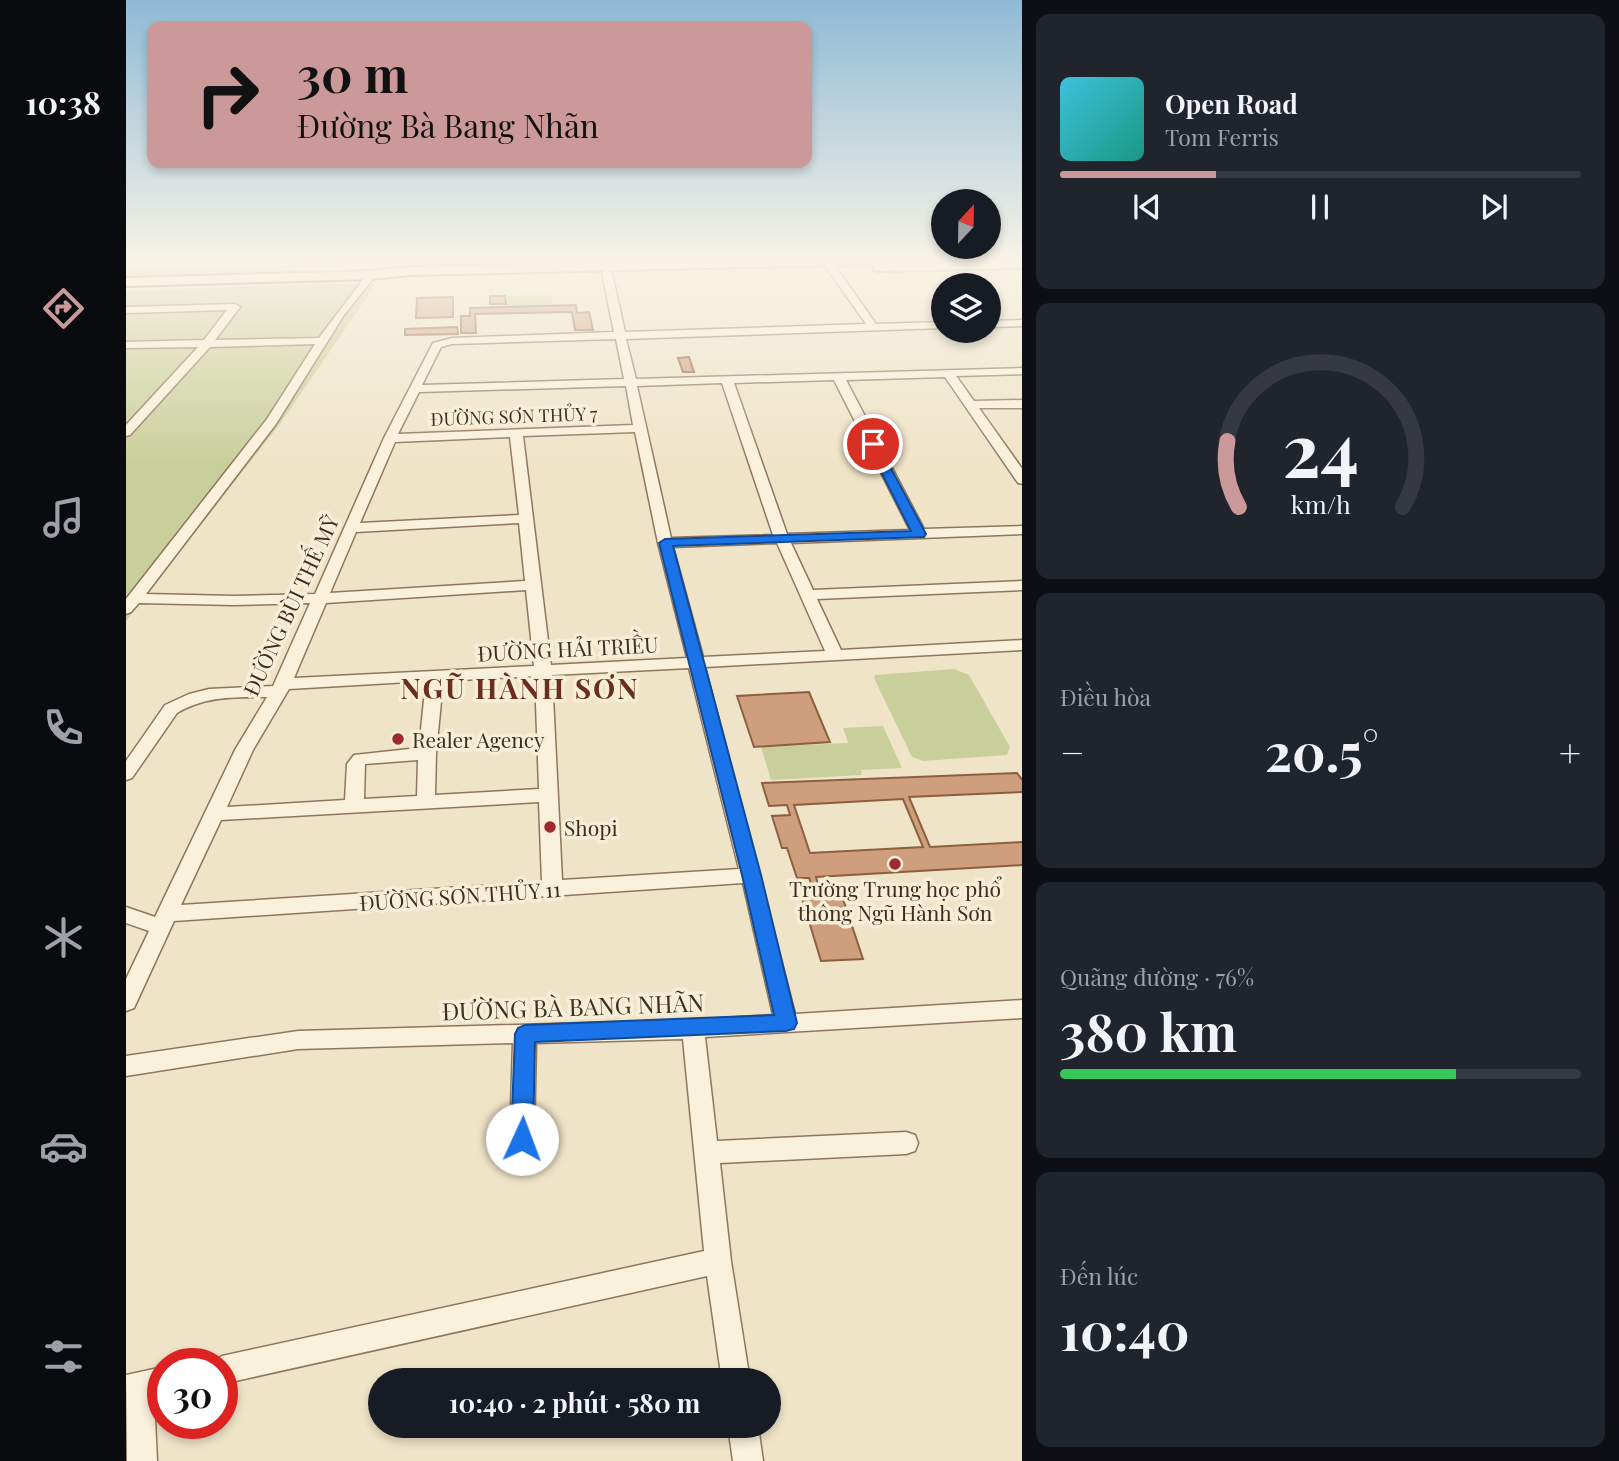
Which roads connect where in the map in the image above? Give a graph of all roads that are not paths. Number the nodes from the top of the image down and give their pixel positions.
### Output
1 (219, 328) edge
2 (331, 328) edge
3 (618, 328) edge
4 (840, 328) edge
5 (620, 336) junction
6 (323, 341) junction
7 (207, 343) junction
8 (126, 345) edge
9 (1022, 371) edge
10 (948, 373) junction
11 (838, 376) junction
12 (727, 380) junction
13 (630, 382) junction
14 (416, 388) junction
15 (1022, 404) edge
16 (970, 405) junction
17 (640, 428) junction
18 (126, 432) edge
19 (516, 433) junction
20 (390, 438) junction
21 (1021, 476) edge
22 (525, 519) junction
23 (351, 528) junction
24 (1022, 530) edge
25 (919, 534) junction
26 (782, 538) junction
27 (665, 543) junction
28 (532, 585) junction
29 (1022, 586) edge
30 (810, 595) junction
31 (319, 597) junction
32 (130, 603) edge
33 (1022, 645) edge
34 (835, 654) junction
35 (696, 663) junction
36 (543, 669) junction
37 (435, 676) junction
38 (281, 688) junction
39 (427, 753) junction
40 (126, 774) edge
41 (548, 794) junction
42 (426, 802) junction
43 (354, 806) junction
44 (213, 814) junction
45 (751, 875) junction
46 (552, 888) junction
47 (126, 915) edge
48 (164, 921) junction
49 (134, 967) edge
50 (126, 1002) edge
51 (1022, 1009) edge
52 (786, 1023) junction
53 (693, 1029) junction
54 (525, 1034) junction
55 (126, 1066) edge
56 (522, 1139) dead end
57 (906, 1143) dead end
58 (706, 1153) junction
59 (718, 1261) junction
60 (238, 1366) edge
61 (734, 1368) edge
62 (142, 1385) edge
63 (745, 1438) edge
64 (142, 1461) edge
65 (748, 1461) edge

1 - 7 street
2 - 6 street
3 - 5 street
4 - 5 street
5 - 13 street
5 - 14 street, ĐƯỜNG BÙI THẾ MỸ
6 - 7 street
6 - 32 street
7 - 8 street
7 - 18 street
9 - 10 street
10 - 11 street
10 - 16 street
11 - 12 street
11 - 25 street
12 - 13 street
12 - 26 street
13 - 14 street
13 - 17 street
14 - 20 street, ĐƯỜNG BÙI THẾ MỸ
15 - 16 street
16 - 21 street
17 - 19 street, ĐƯỜNG SƠN THỦY 7
17 - 27 street
19 - 20 street, ĐƯỜNG SƠN THỦY 7
19 - 22 street
20 - 23 street, ĐƯỜNG BÙI THẾ MỸ
22 - 23 street
22 - 28 street
23 - 31 street, ĐƯỜNG BÙI THẾ MỸ
24 - 25 street
25 - 26 street
26 - 27 street
26 - 30 street
27 - 35 street
28 - 31 street
28 - 36 street
29 - 30 street
30 - 34 street
31 - 32 street
31 - 38 street, ĐƯỜNG BÙI THẾ MỸ
33 - 34 street, ĐƯỜNG HẢI TRIỀU
34 - 35 street, ĐƯỜNG HẢI TRIỀU
35 - 36 street, ĐƯỜNG HẢI TRIỀU
35 - 45 street
36 - 37 street, ĐƯỜNG HẢI TRIỀU
36 - 41 street
37 - 38 street, ĐƯỜNG HẢI TRIỀU
37 - 39 street
38 - 40 street, ĐƯỜNG HẢI TRIỀU
38 - 44 street, ĐƯỜNG BÙI THẾ MỸ
39 - 42 street
39 - 43 street
41 - 42 street
41 - 46 street
42 - 43 street
43 - 44 street
44 - 48 street, ĐƯỜNG BÙI THẾ MỸ
45 - 46 street, ĐƯỜNG SƠN THỦY 11
45 - 52 street
46 - 48 street, ĐƯỜNG SƠN THỦY 11
47 - 48 street
48 - 49 street, ĐƯỜNG BÙI THẾ MỸ
49 - 50 street, ĐƯỜNG BÙI THẾ MỸ
51 - 52 street, ĐƯỜNG BÀ BANG NHÃN
52 - 53 street, ĐƯỜNG BÀ BANG NHÃN
53 - 54 street, ĐƯỜNG BÀ BANG NHÃN
53 - 58 street
54 - 55 street, ĐƯỜNG BÀ BANG NHÃN
54 - 56 street
57 - 58 street
58 - 59 street
59 - 60 street
59 - 61 street
62 - 64 street
63 - 65 street

